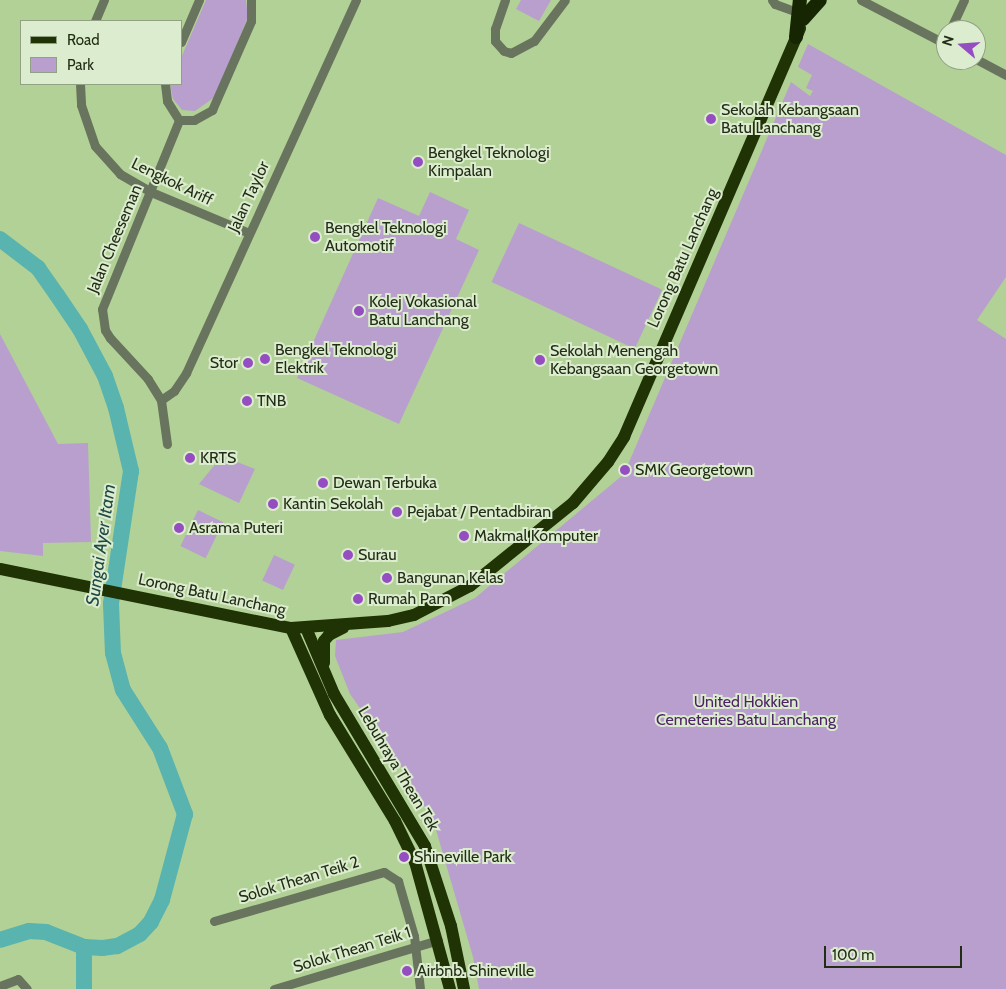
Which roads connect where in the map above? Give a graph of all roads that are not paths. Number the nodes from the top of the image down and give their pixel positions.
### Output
1 (104, 0) edge
2 (199, 0) edge
3 (251, 0) edge
4 (356, 0) edge
5 (505, 0) edge
6 (565, 0) edge
7 (772, 0) edge
8 (861, 0) edge
9 (964, 0) edge
10 (807, 6) edge
11 (95, 20) edge
12 (955, 20) edge
13 (796, 37) joint
14 (936, 37) edge
15 (182, 40) edge
16 (986, 64) edge
17 (1006, 75) edge
18 (80, 85) edge
19 (164, 85) edge
20 (179, 120) junction
21 (151, 192) junction
22 (249, 234) junction
23 (161, 400) junction
24 (167, 444) dead end
25 (0, 569) edge
26 (348, 626) junction
27 (290, 628) junction
28 (306, 628) junction
29 (326, 678) junction
30 (214, 921) dead end
31 (438, 940) junction
32 (416, 947) junction
33 (0, 986) edge
34 (27, 989) edge
35 (274, 989) edge
36 (420, 989) edge
37 (450, 989) edge
38 (464, 989) edge

1 - 11 street
2 - 15 street
3 - 20 street
4 - 22 street, Jalan Taylor
5 - 6 street
7 - 10 street
8 - 14 street
9 - 12 street
10 - 13 highway
13 - 26 main road, Lorong Batu Lanchang
16 - 17 street
18 - 21 street, Lengkok Ariff
19 - 20 street
20 - 21 street, Jalan Cheeseman
21 - 22 street, Lengkok Ariff
21 - 23 street, Jalan Cheeseman
22 - 23 street, Jalan Taylor
23 - 24 street, Jalan Cheeseman
25 - 27 main road, Lorong Batu Lanchang
26 - 28 main road, Lorong Batu Lanchang
26 - 29 main road
27 - 28 main road, Lorong Batu Lanchang
27 - 31 main road, Lebuhraya Thean Tek
28 - 29 main road, Lebuhraya Thean Tek
29 - 38 main road, Lebuhraya Thean Tek
30 - 32 street, Solok Thean Teik 2
31 - 32 street, Solok Thean Teik 1
31 - 37 main road, Lebuhraya Thean Tek
32 - 35 street, Solok Thean Teik 1
32 - 36 street
33 - 34 street

